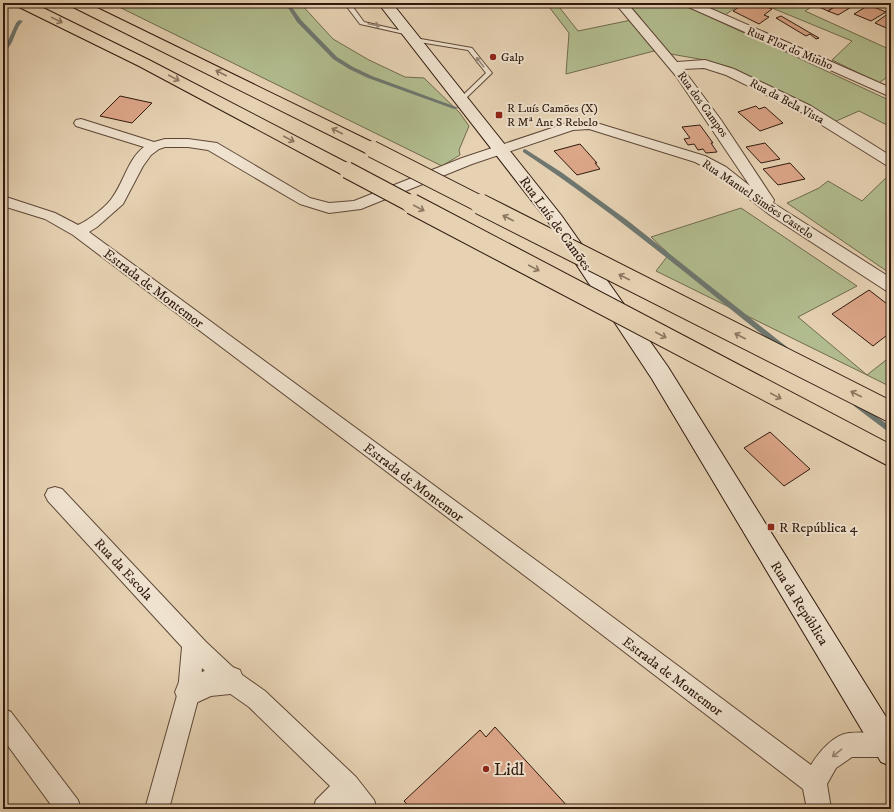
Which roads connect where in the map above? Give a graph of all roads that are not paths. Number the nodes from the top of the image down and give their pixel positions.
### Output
1 (22, 3) edge
2 (76, 3) edge
3 (347, 3) edge
4 (386, 3) edge
5 (621, 3) edge
6 (688, 3) edge
7 (886, 3) edge
8 (891, 5) edge
9 (412, 37) junction
10 (675, 66) junction
11 (891, 93) edge
12 (461, 100) junction
13 (80, 122) dead end
14 (154, 146) junction
15 (500, 150) junction
16 (891, 162) edge
17 (3, 201) edge
18 (775, 212) junction
19 (78, 231) junction
20 (891, 286) edge
21 (891, 412) edge
22 (709, 455) joint
23 (891, 456) edge
24 (55, 495) dead end
25 (193, 644) junction
26 (230, 680) junction
27 (189, 692) junction
28 (3, 720) edge
29 (890, 740) edge
30 (814, 782) junction
31 (347, 786) junction
32 (69, 809) edge
33 (157, 809) edge
34 (325, 809) edge
35 (365, 809) edge
36 (819, 809) edge

1 -> 23 highway, bridge
21 -> 2 highway, bridge
3 -> 9 lane
4 - 9 main road, Rua Luís de Camões
5 - 10 street, Rua dos Campos
6 - 11 street, Rua Flor do Minho
7 - 8 street
9 - 12 main road, Rua Luís de Camões
12 -> 9 lane
10 - 16 street, Rua da Bela Vista
10 - 18 street, Rua dos Campos
12 - 15 main road, Rua Luís de Camões
13 - 14 street
14 - 15 street, Rua Manuel Simões Castelo
14 - 19 street
15 - 18 street, Rua Manuel Simões Castelo
15 - 22 main road, Rua Luís de Camões
17 - 19 street, Estrada de Montemor
18 - 20 street, Rua Manuel Simões Castelo
19 - 30 street, Estrada de Montemor
22 - 29 main road, Rua da República
24 - 25 street, Rua da Escola
25 - 26 street, Rua da Escola
25 - 27 street
26 - 27 main road
26 - 31 street, Rua da Escola
27 - 33 street
28 - 32 street
29 -> 30 street
30 - 36 street
31 - 34 street
31 - 35 street, Rua da Escola

